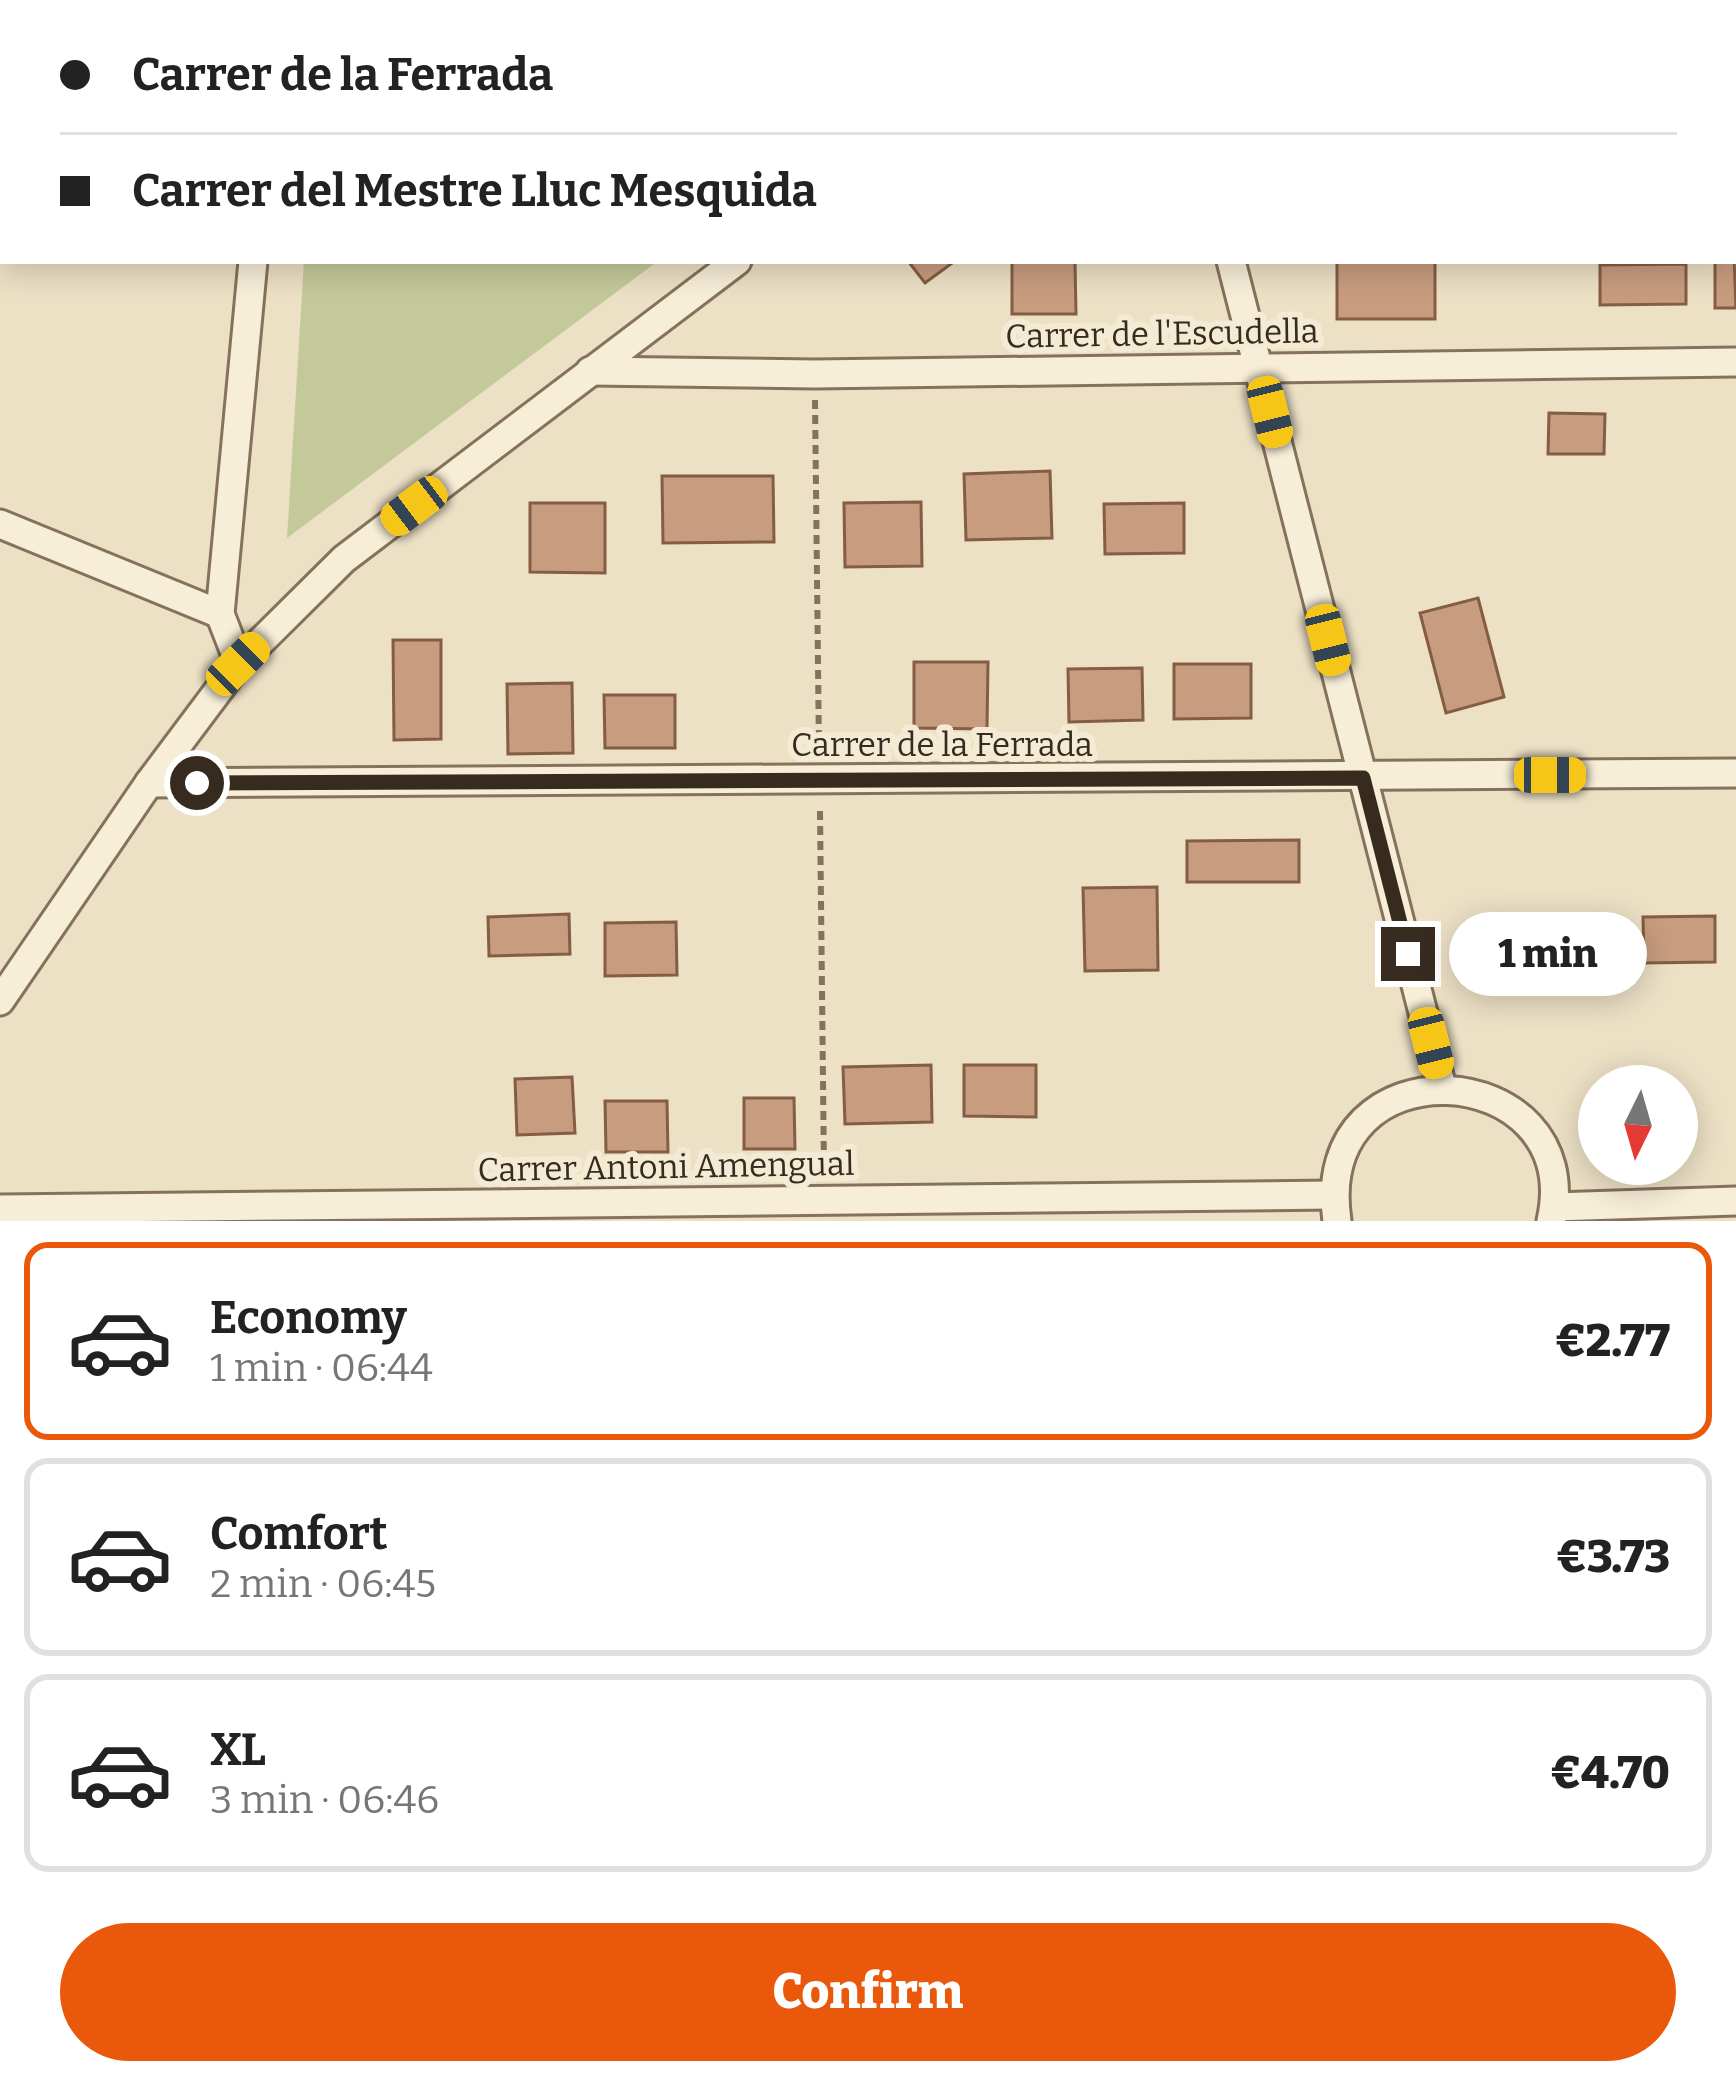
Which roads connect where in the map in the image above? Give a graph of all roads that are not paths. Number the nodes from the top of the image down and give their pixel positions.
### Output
1 (253, 264) edge
2 (733, 264) edge
3 (1233, 264) edge
4 (1736, 362) edge
5 (1258, 367) junction
6 (590, 371) junction
7 (0, 524) edge
8 (220, 614) junction
9 (238, 664) junction
10 (1736, 773) edge
11 (1363, 778) junction
12 (149, 783) junction
13 (0, 1001) edge
14 (1442, 1087) junction
15 (1736, 1201) edge
16 (1335, 1208) edge
17 (0, 1209) edge
18 (1552, 1214) edge

1 - 8 street
2 - 6 street
3 - 5 street
4 - 5 street, Carrer de l'Escudella
5 - 6 street, Carrer de l'Escudella
5 - 11 street
6 - 9 street
7 - 8 street
8 - 9 street
9 - 12 street
10 - 11 street, Carrer de la Ferrada
11 - 12 street, Carrer de la Ferrada
11 - 14 street
12 - 13 street
14 - 16 street
14 - 18 street
15 - 18 street
16 - 17 street, Carrer Antoni Amengual

